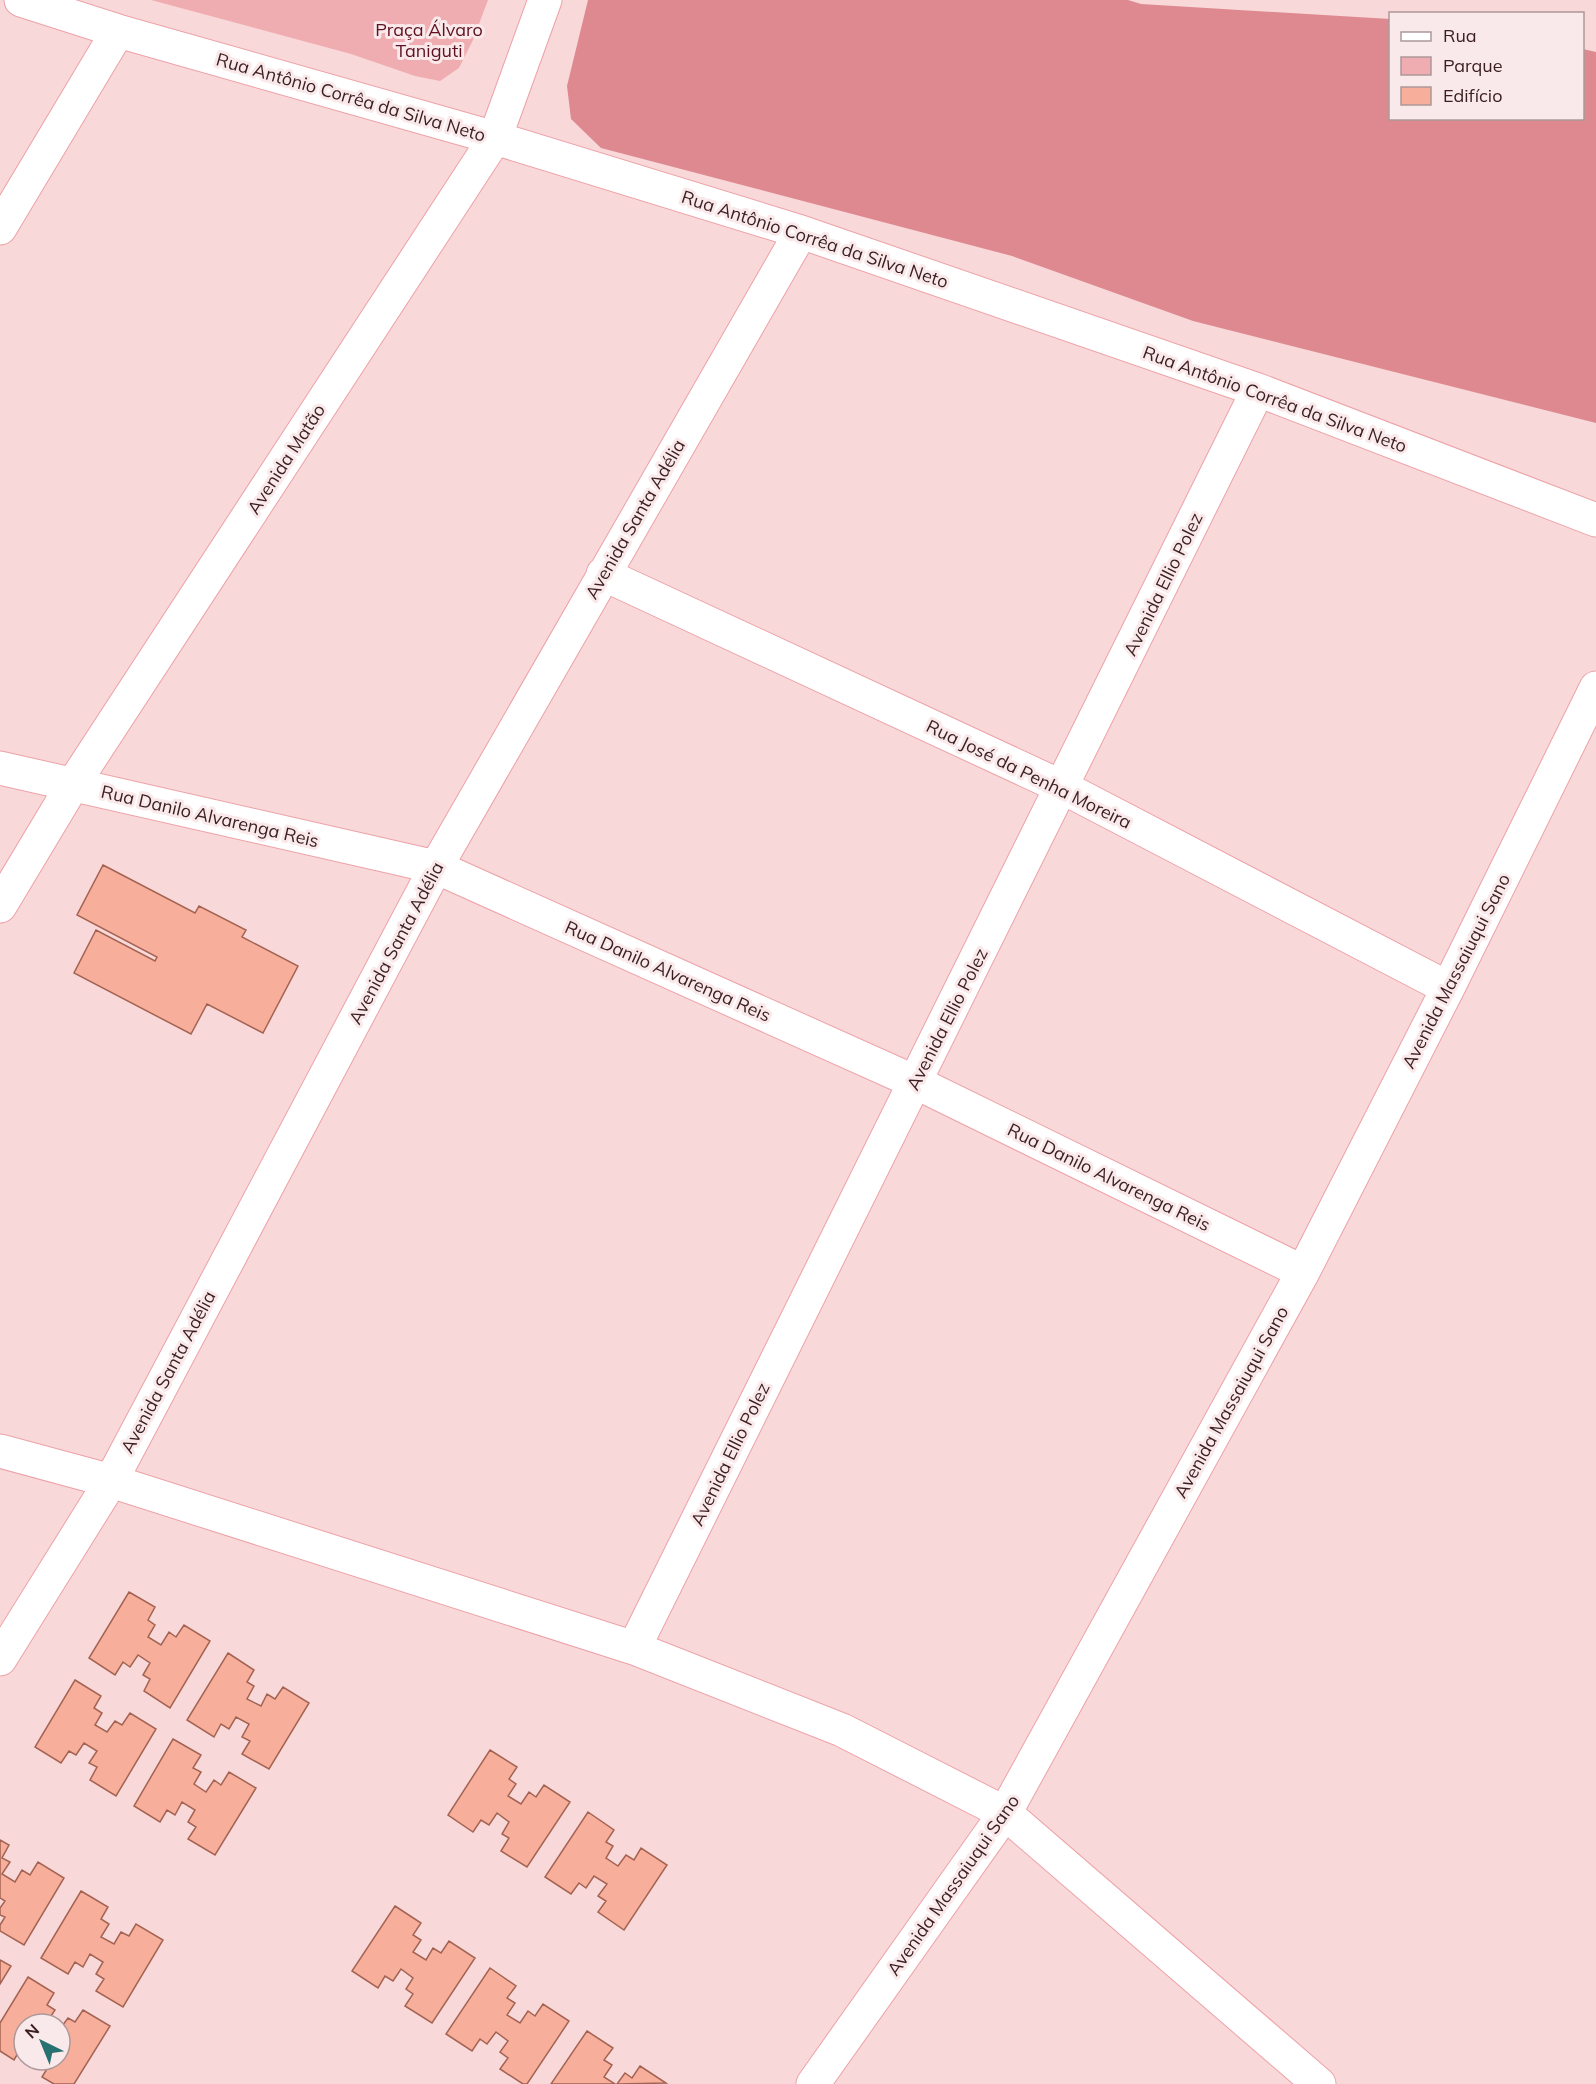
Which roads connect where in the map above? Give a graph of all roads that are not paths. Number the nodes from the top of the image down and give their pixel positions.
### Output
1 (21, 0) edge
2 (545, 0) edge
3 (118, 31) junction
4 (495, 138) junction
5 (0, 228) edge
6 (801, 232) junction
7 (1258, 390) junction
8 (1596, 520) edge
9 (603, 574) junction
10 (1596, 688) edge
11 (0, 768) edge
12 (72, 786) junction
13 (1064, 788) junction
14 (436, 867) junction
15 (0, 906) edge
16 (1448, 988) junction
17 (915, 1082) junction
18 (1303, 1272) junction
19 (0, 1451) edge
20 (111, 1481) junction
21 (634, 1648) junction
22 (0, 1659) edge
23 (1005, 1813) junction
24 (813, 2084) edge
25 (1319, 2084) edge

1 - 3 street, Rua Antônio Corrêa da Silva Neto
2 - 4 street, Avenida Matão
3 - 4 street, Rua Antônio Corrêa da Silva Neto
3 - 5 street
4 - 6 street, Rua Antônio Corrêa da Silva Neto
4 - 12 street, Avenida Matão
6 - 7 street, Rua Antônio Corrêa da Silva Neto
6 - 9 street, Avenida Santa Adélia
7 - 8 street, Rua Antônio Corrêa da Silva Neto
7 - 13 street, Avenida Ellio Polez
9 - 13 street, Rua José da Penha Moreira
9 - 14 street, Avenida Santa Adélia
10 - 16 street, Avenida Massaiuqui Sano
11 - 12 street, Rua Danilo Alvarenga Reis
12 - 14 street, Rua Danilo Alvarenga Reis
12 - 15 street, Avenida Matão
13 - 16 street, Rua José da Penha Moreira
13 - 17 street, Avenida Ellio Polez
14 - 17 street, Rua Danilo Alvarenga Reis
14 - 20 street, Avenida Santa Adélia
16 - 18 street, Avenida Massaiuqui Sano
17 - 18 street, Rua Danilo Alvarenga Reis
17 - 21 street, Avenida Ellio Polez
18 - 23 street, Avenida Massaiuqui Sano
19 - 20 street
20 - 21 street
20 - 22 street, Avenida Santa Adélia
21 - 23 street
23 - 24 street, Avenida Massaiuqui Sano
23 - 25 street

